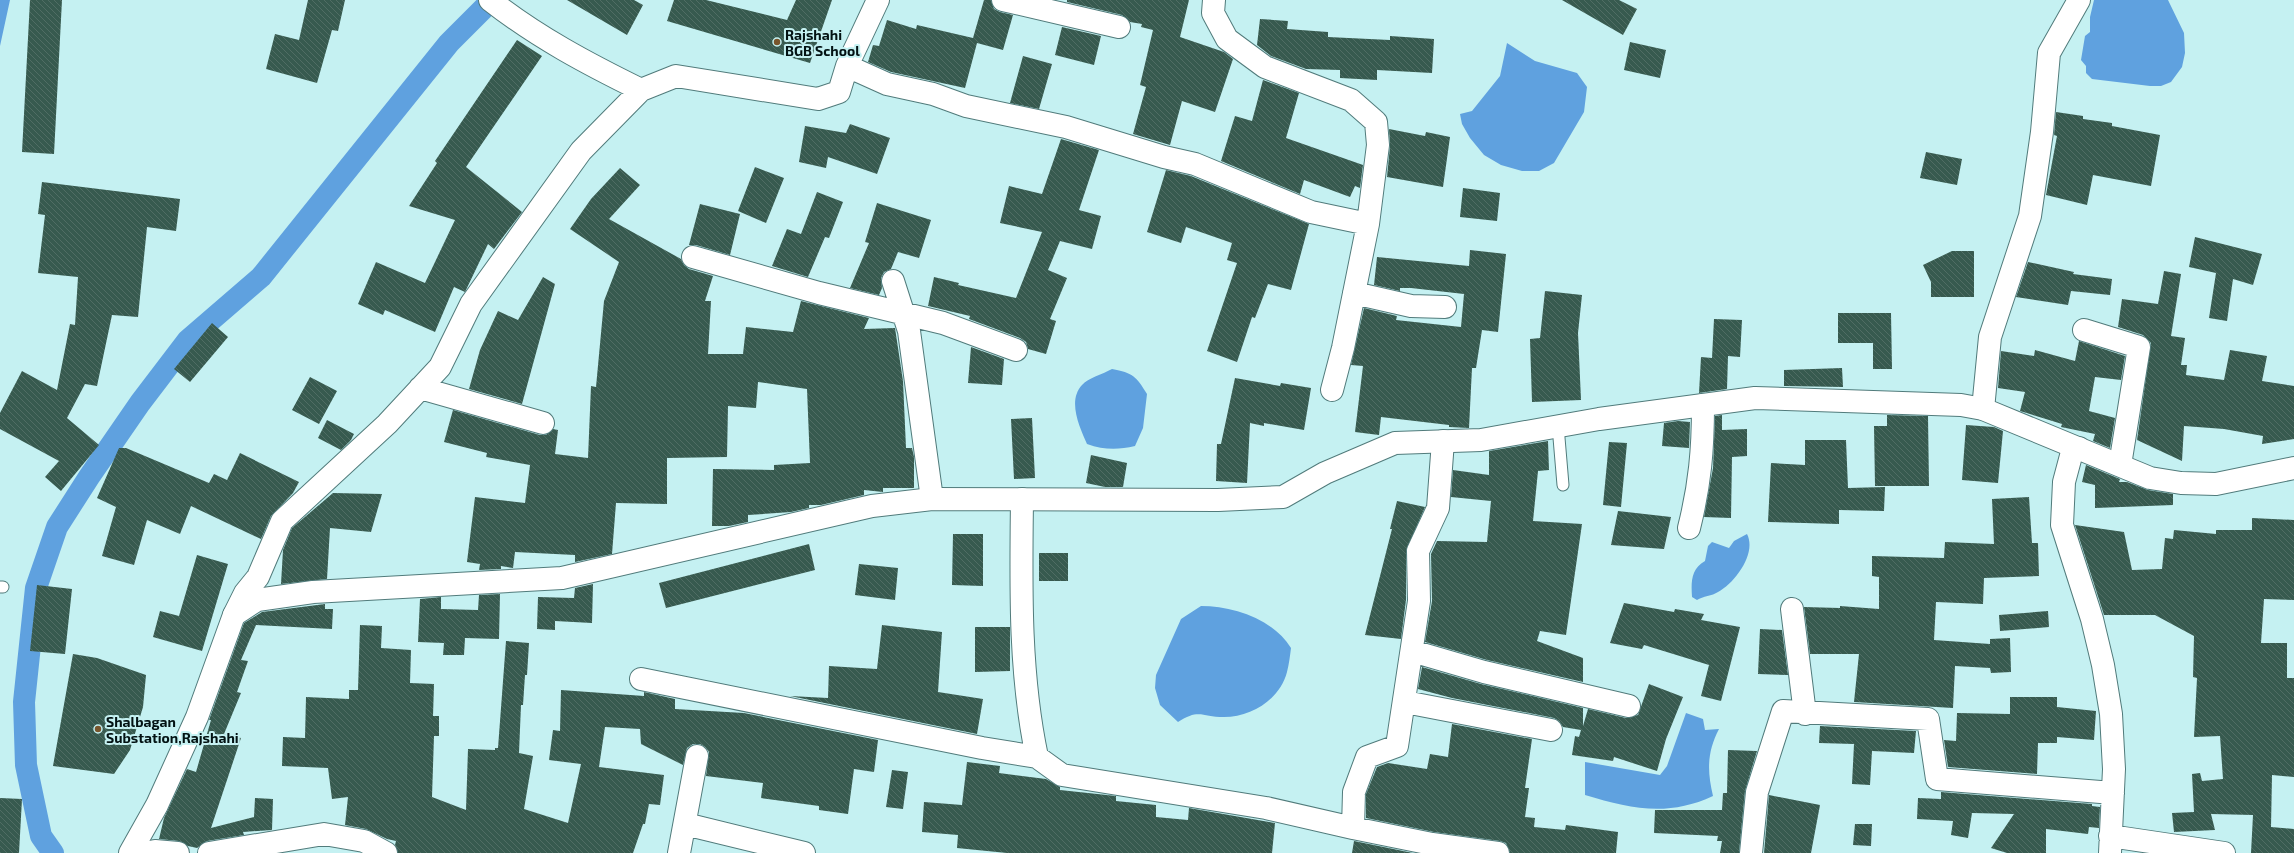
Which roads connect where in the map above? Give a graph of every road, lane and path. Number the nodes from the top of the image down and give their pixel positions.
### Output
1 (490, 0) edge
2 (878, 0) edge
3 (1003, 0) edge
4 (1214, 0) edge
5 (2079, 0) edge
6 (1119, 27) dead end
7 (848, 66) junction
8 (641, 90) junction
9 (1368, 224) junction
10 (693, 257) dead end
11 (893, 281) dead end
12 (1354, 293) junction
13 (1445, 307) dead end
14 (904, 314) junction
15 (2084, 330) dead end
16 (1016, 350) dead end
17 (420, 388) junction
18 (1332, 390) dead end
19 (1703, 405) junction
20 (1983, 409) junction
21 (543, 423) dead end
22 (1558, 426) junction
23 (1443, 441) junction
24 (2079, 448) junction
25 (2120, 466) junction
26 (2294, 468) edge
27 (1564, 485) dead end
28 (932, 499) junction
29 (1022, 499) junction
30 (1689, 528) dead end
31 (1792, 610) dead end
32 (234, 615) junction
33 (1412, 651) junction
34 (641, 679) dead end
35 (1405, 702) junction
36 (1629, 706) dead end
37 (1805, 714) junction
38 (1551, 730) dead end
39 (697, 756) dead end
40 (1038, 757) junction
41 (2113, 793) junction
42 (685, 824) junction
43 (1353, 828) junction
44 (2110, 845) edge
45 (130, 853) edge
46 (144, 853) edge
47 (178, 853) edge
48 (209, 853) edge
49 (386, 853) edge
50 (679, 853) edge
51 (804, 853) edge
52 (1495, 853) edge
53 (1751, 853) edge
54 (2224, 853) edge

1 - 8 street
2 - 7 street
3 - 6 street
4 - 9 street
5 - 20 street
7 - 8 street
7 - 9 street
8 - 17 street
9 - 12 street
10 - 14 street
11 - 14 street
12 - 13 street
12 - 18 street
14 - 16 street
14 - 28 street
15 - 25 street
17 - 21 street
17 - 32 street
19 - 20 street
19 - 22 street
19 - 30 street
20 - 24 street
22 - 23 street
22 - 27 lane
23 - 29 street
23 - 33 street
24 - 25 street
24 - 41 street
25 - 26 street
28 - 29 street
28 - 32 street
29 - 40 street
31 - 37 street
32 - 45 street
33 - 35 street
33 - 36 street
34 - 40 street
35 - 38 street
35 - 43 street
37 - 41 street
37 - 53 street
39 - 42 street
40 - 43 street
41 - 44 street
42 - 50 street
42 - 51 street
43 - 52 street
44 - 54 street
46 - 47 street
48 - 49 street

